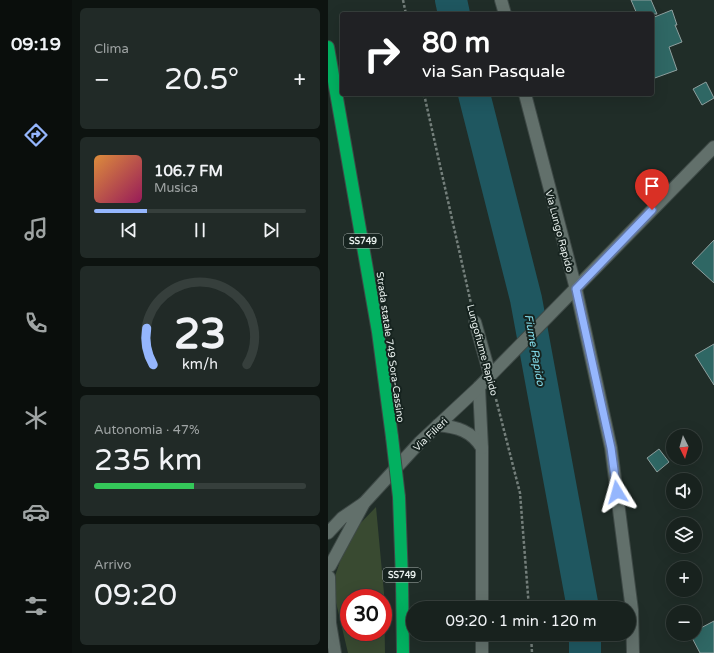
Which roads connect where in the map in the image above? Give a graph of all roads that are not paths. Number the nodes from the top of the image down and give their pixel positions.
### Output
1 (501, 0) edge
2 (504, 12) edge
3 (328, 47) edge
4 (526, 96) edge
5 (714, 147) edge
6 (576, 289) junction
7 (475, 322) road end
8 (494, 371) junction
9 (479, 387) junction
10 (438, 426) junction
11 (482, 448) junction
12 (364, 503) junction
13 (328, 534) edge
14 (340, 547) junction
15 (329, 570) edge
16 (482, 601) edge
17 (329, 621) edge
18 (482, 641) edge
19 (335, 653) edge
20 (403, 653) edge
21 (482, 653) edge
22 (633, 653) edge

1 - 2 street
3 - 20 highway, Strada statale 749 Sora-Cassino / SS749, bridge
4 - 6 street, Via Lungo Rapido
5 - 6 street, Via Filieri
6 - 8 street, Via Filieri
6 - 22 street, Via Lungo Rapido
7 - 8 street, Lungofiume Rapido
8 - 9 street, Via Filieri
9 - 10 street, Via Filieri
9 - 11 street
10 - 11 street
10 - 12 street, Via Filieri
11 - 16 street
12 - 13 street, Via Filieri
12 - 14 street, Via Filieri
13 - 14 street
14 - 15 street, Via Filieri
15 - 17 street
17 - 19 street
18 - 21 street

